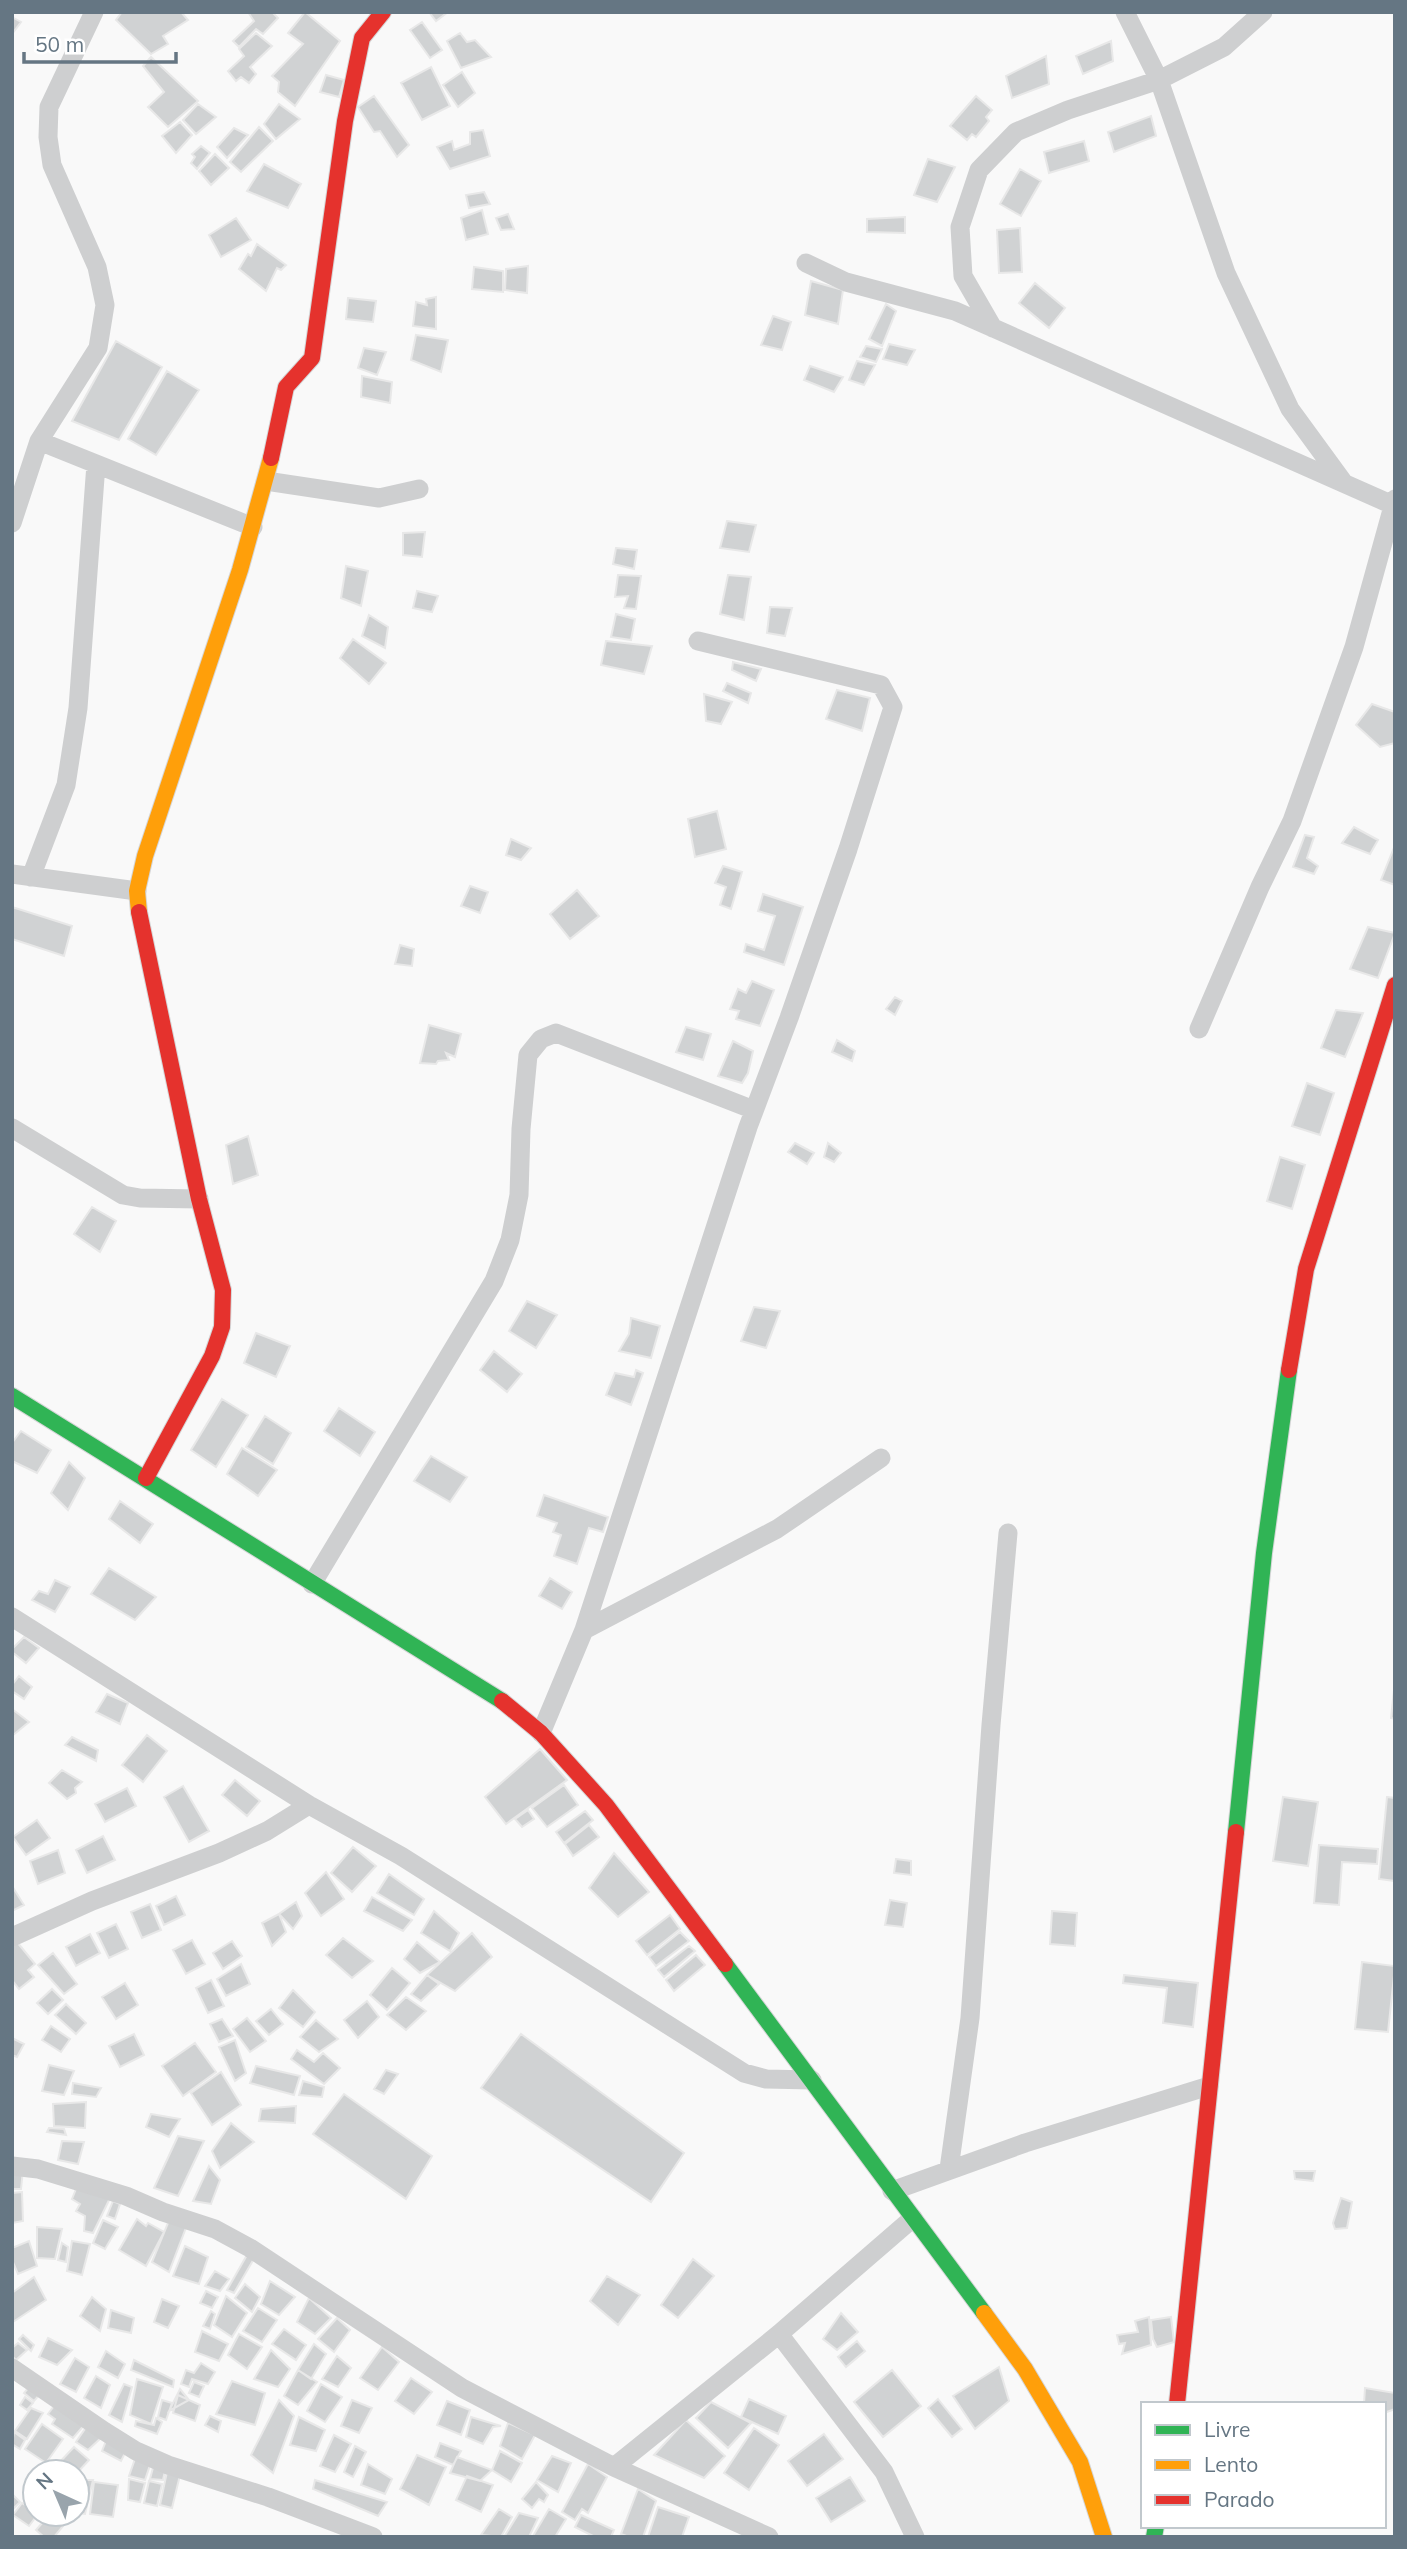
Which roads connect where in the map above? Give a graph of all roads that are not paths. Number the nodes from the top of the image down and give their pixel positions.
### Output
1 (94, 12) edge
2 (383, 12) edge
3 (1125, 12) edge
4 (1263, 12) edge
5 (1159, 80) junction
6 (806, 263) dead end
7 (993, 328) junction
8 (39, 441) junction
9 (96, 464) junction
10 (266, 481) junction
11 (1345, 484) junction
12 (419, 489) dead end
13 (1394, 504) edge
14 (12, 523) edge
15 (253, 527) junction
16 (698, 641) dead end
17 (22, 876) edge
18 (138, 891) junction
19 (1395, 985) edge
20 (1199, 1030) dead end
21 (754, 1110) junction
22 (12, 1128) edge
23 (199, 1199) junction
24 (12, 1396) edge
25 (881, 1458) dead end
26 (145, 1478) junction
27 (1008, 1533) dead end
28 (312, 1584) junction
29 (12, 1617) edge
30 (584, 1630) junction
31 (541, 1733) junction
32 (309, 1805) junction
33 (12, 1937) edge
34 (812, 2080) junction
35 (1209, 2086) junction
36 (12, 2166) edge
37 (949, 2169) junction
38 (892, 2191) junction
39 (913, 2218) junction
40 (779, 2334) junction
41 (12, 2368) edge
42 (1177, 2402) edge
43 (614, 2467) junction
44 (373, 2537) edge
45 (769, 2537) edge
46 (915, 2537) edge
47 (1104, 2537) edge

1 - 8 street
2 - 10 street
3 - 5 street
4 - 5 street
5 - 7 street
5 - 11 street
6 - 7 street
7 - 11 street
8 - 9 street
8 - 14 street
9 - 15 street
9 - 17 street
10 - 12 street
10 - 15 street
11 - 13 street
13 - 20 street
15 - 18 street
16 - 21 street
17 - 18 street
18 - 23 street
19 - 35 street
21 - 28 street
21 - 30 street
22 - 23 street
23 - 26 street
24 - 26 street
25 - 30 street
26 - 28 street
27 - 37 street
28 - 31 street
29 - 32 street
30 - 31 street
31 - 34 street
32 - 33 street
32 - 34 street
34 - 38 street
35 - 37 street
35 - 42 street
36 - 43 street
37 - 38 street
38 - 39 street
39 - 40 street
39 - 47 street
40 - 43 street
40 - 46 street
41 - 44 street
43 - 45 street

